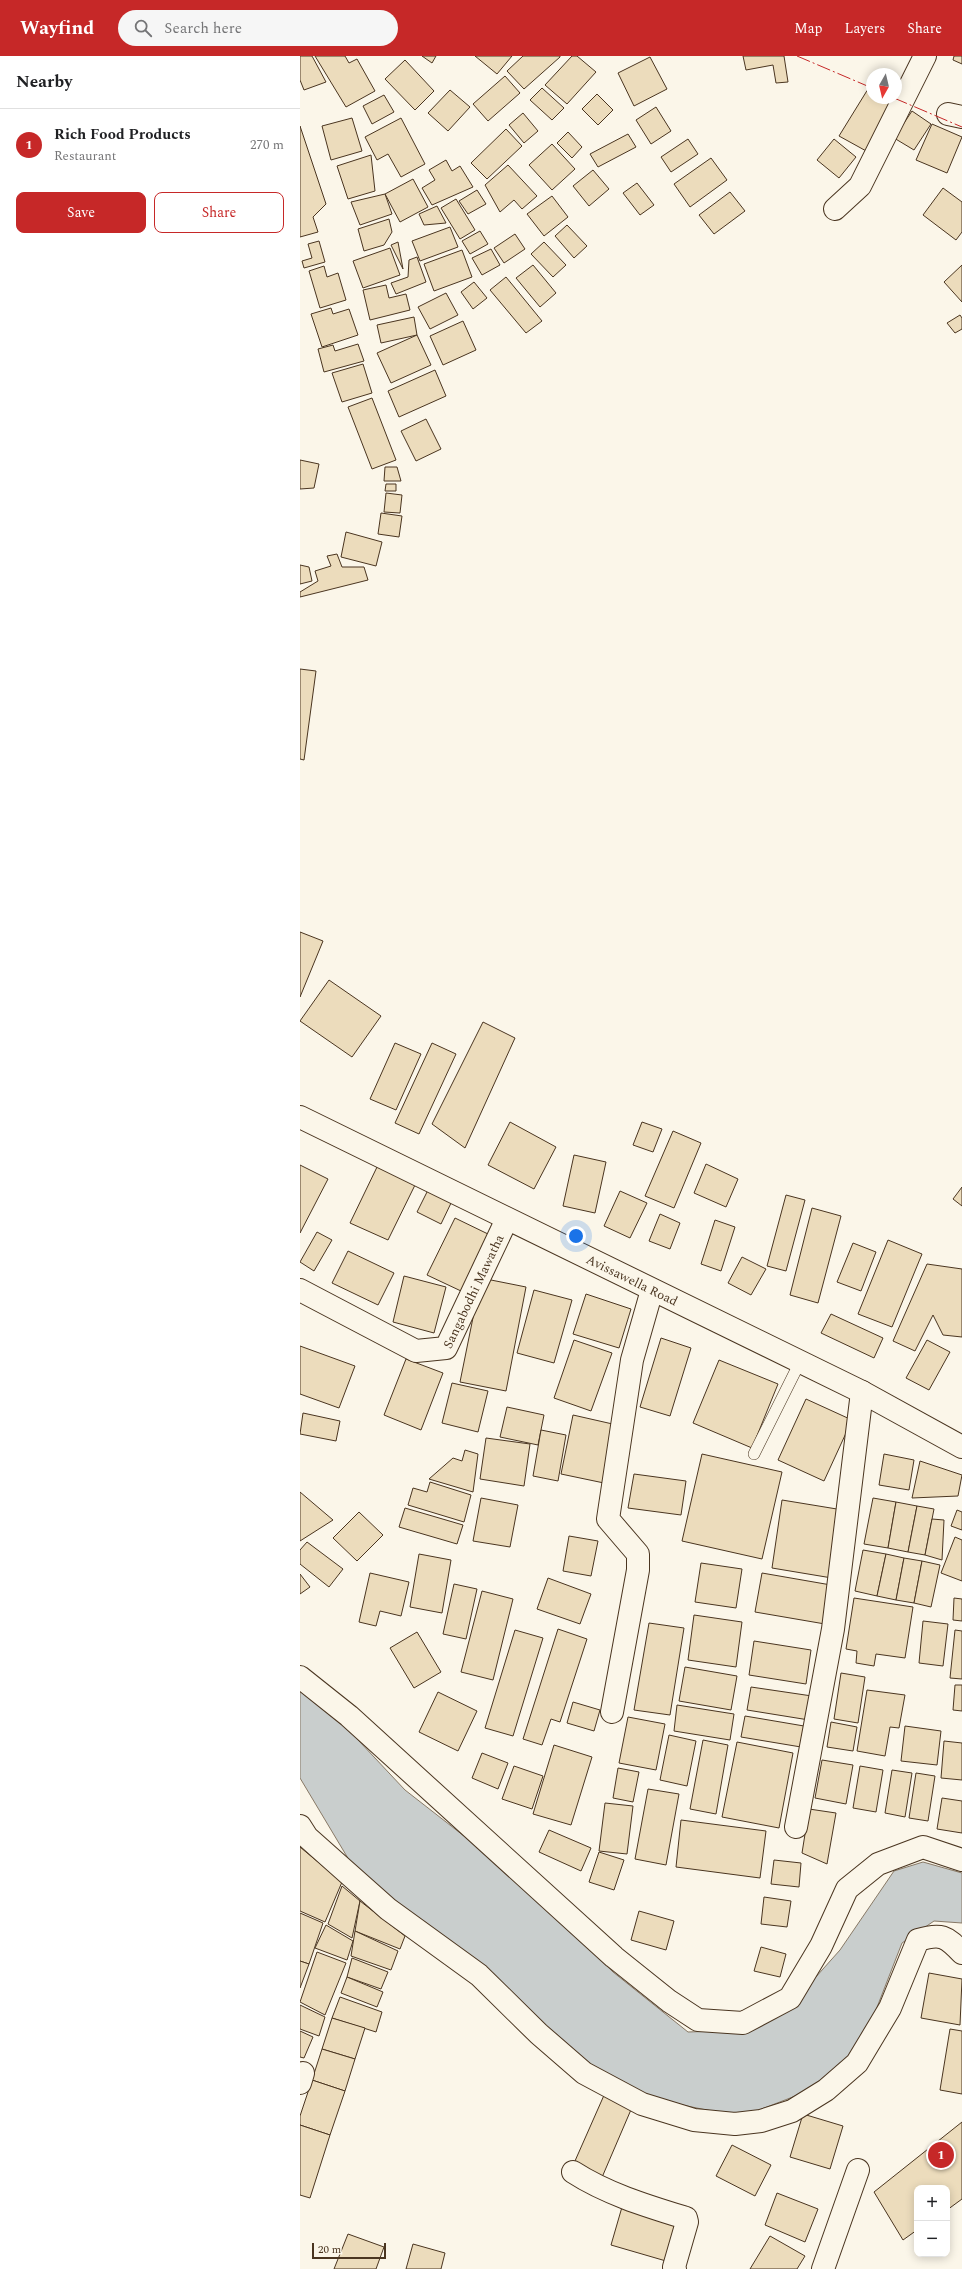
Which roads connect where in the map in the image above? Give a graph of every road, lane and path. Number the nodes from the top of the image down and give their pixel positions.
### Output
1 (925, 56) edge
2 (835, 209) dead end
3 (300, 1117) edge
4 (507, 1219) junction
5 (300, 1290) edge
6 (652, 1290) junction
7 (800, 1362) junction
8 (862, 1392) junction
9 (962, 1447) edge
10 (754, 1454) dead end
11 (300, 1677) edge
12 (612, 1712) dead end
13 (300, 1826) edge
14 (796, 1827) dead end
15 (962, 1860) edge
16 (962, 1953) edge
17 (858, 2170) dead end
18 (573, 2172) dead end
19 (676, 2269) edge
20 (823, 2269) edge

1 - 2 street
3 - 4 street, Avissawella Road
4 - 5 street, Sangabodhi Mawatha
4 - 6 street, Avissawella Road
6 - 7 street, Avissawella Road
6 - 12 street
7 - 8 street, Avissawella Road
7 - 10 lane
8 - 9 street, Avissawella Road
8 - 14 street
11 - 15 street
13 - 16 street
17 - 20 street
18 - 19 street

